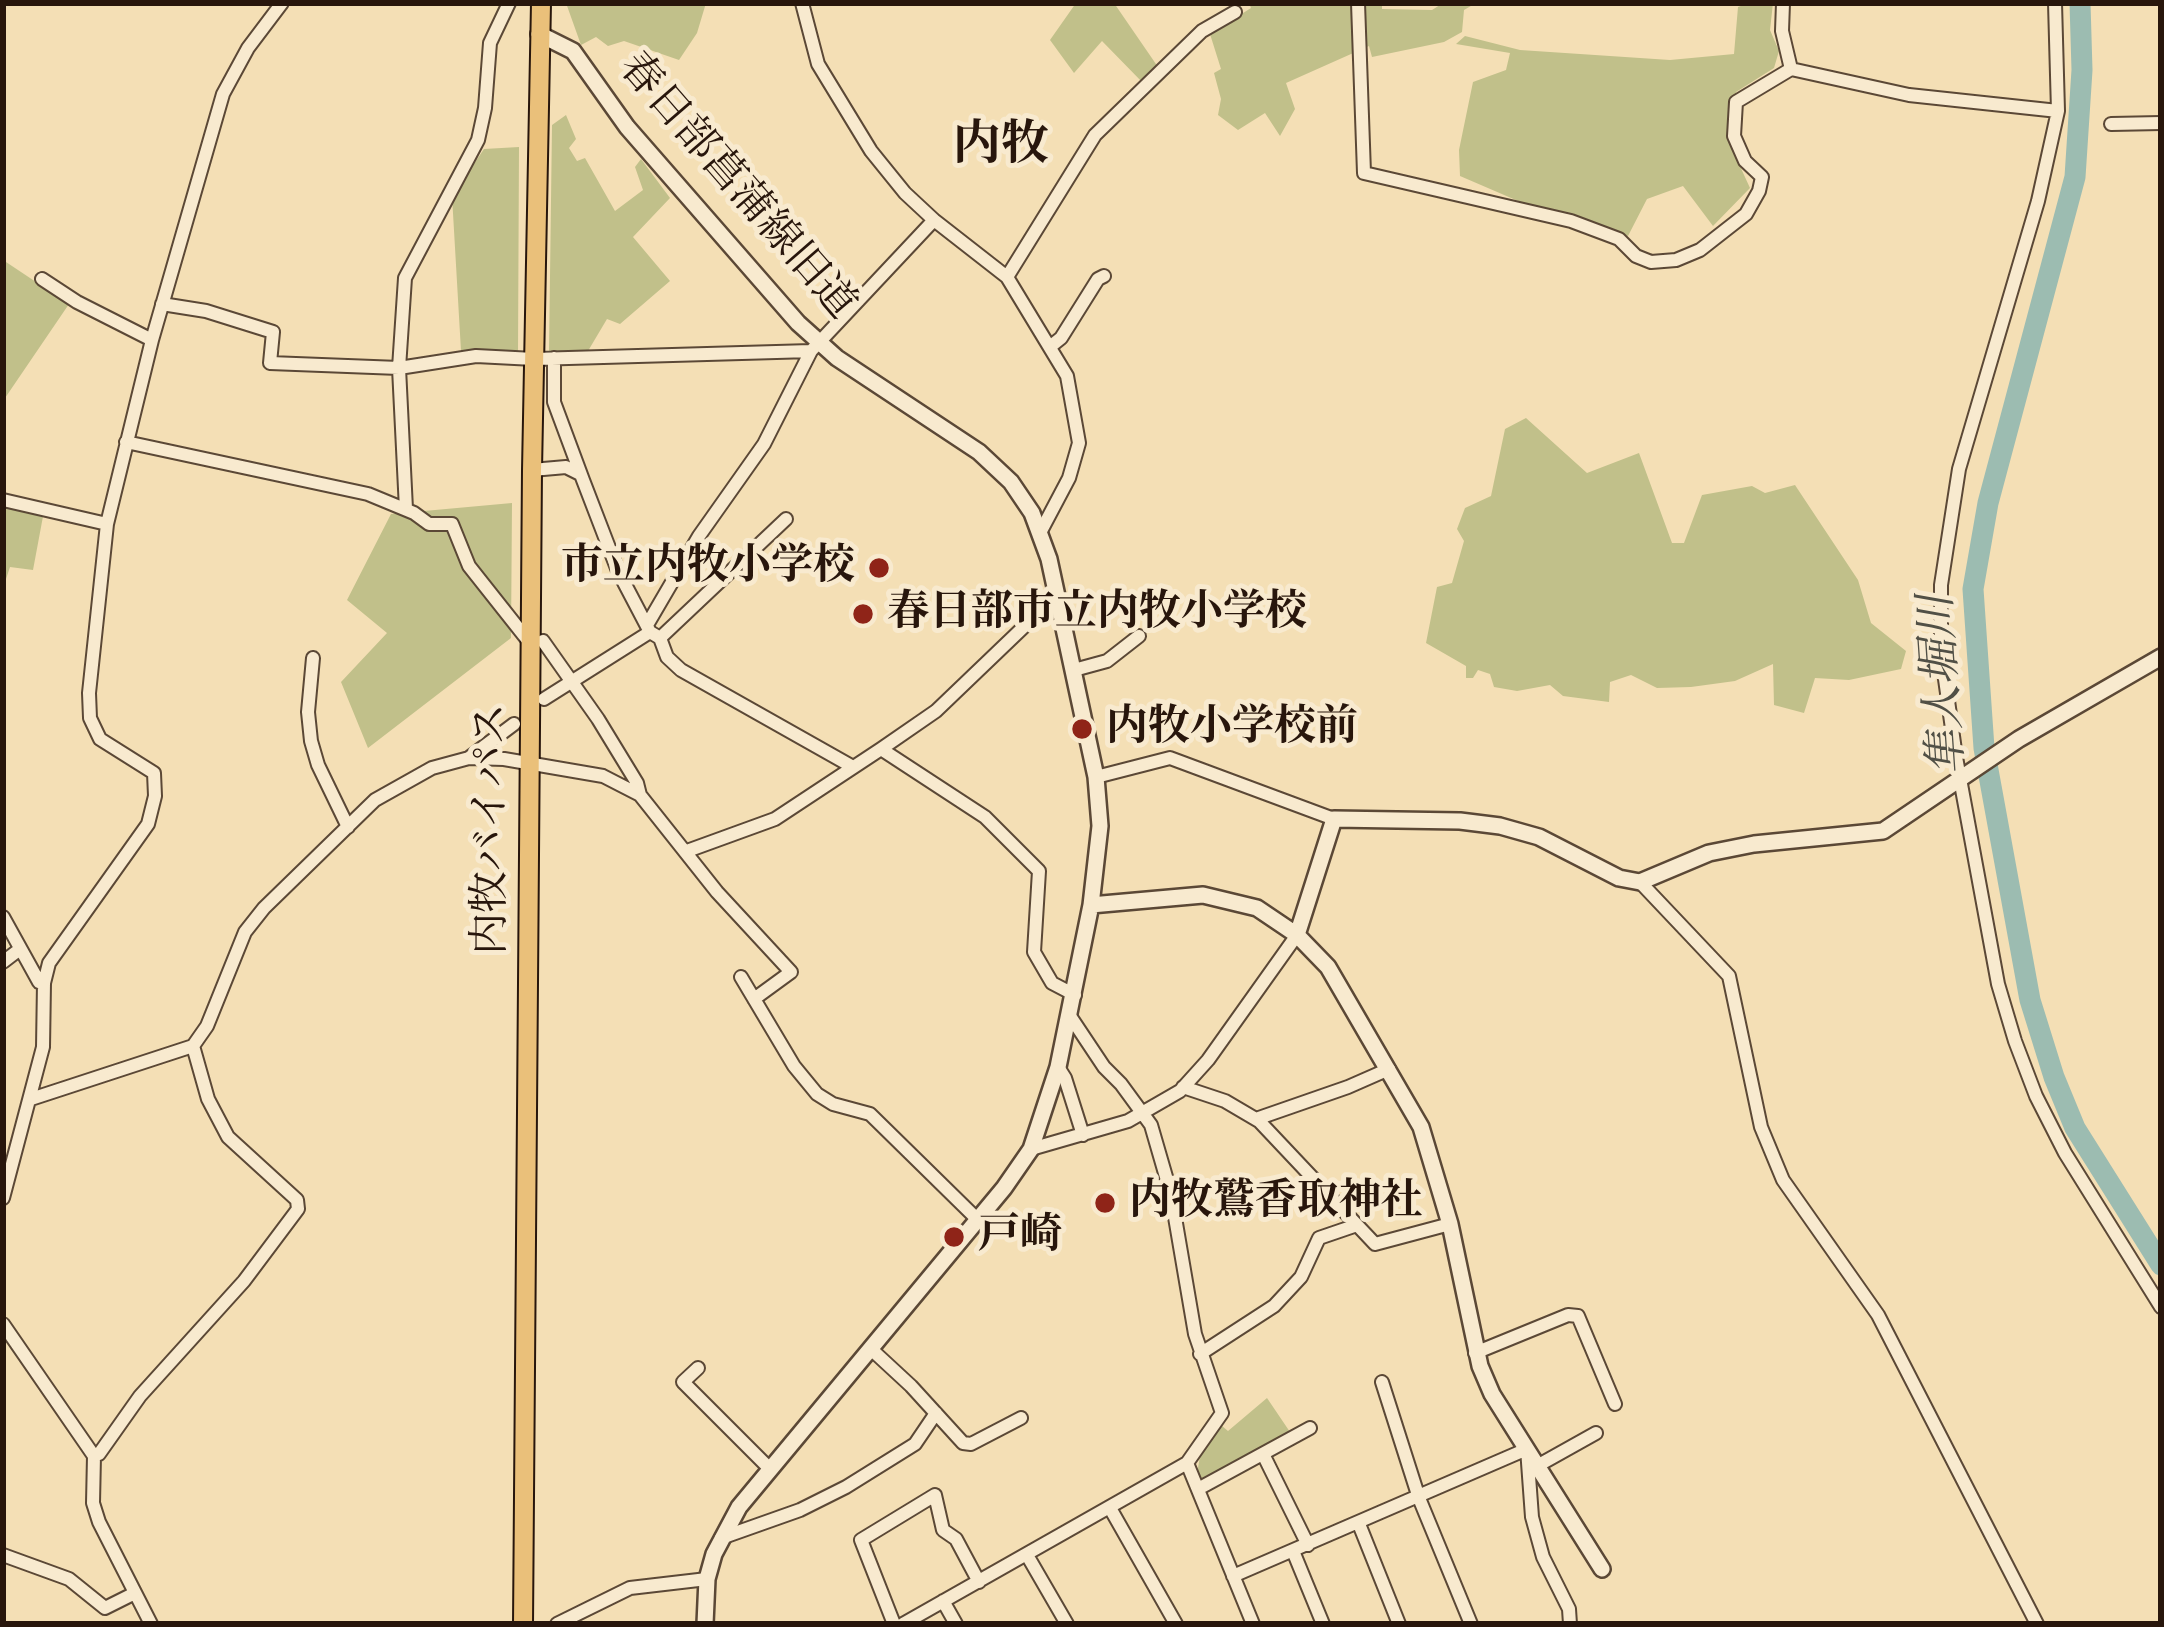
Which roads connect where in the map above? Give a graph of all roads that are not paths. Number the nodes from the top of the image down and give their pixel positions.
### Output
1 (282, 3) edge
2 (508, 3) edge
3 (541, 3) edge
4 (802, 3) edge
5 (1358, 3) edge
6 (1783, 3) edge
7 (2055, 3) edge
8 (1235, 12) dead end
9 (539, 34) junction
10 (1791, 69) junction
11 (2058, 111) junction
12 (2161, 123) edge
13 (2110, 124) dead end
14 (934, 220) junction
15 (1104, 276) dead end
16 (1007, 277) junction
17 (42, 279) dead end
18 (162, 304) junction
19 (152, 340) junction
20 (1051, 346) junction
21 (815, 347) junction
22 (544, 358) junction
23 (399, 368) junction
24 (126, 442) junction
25 (532, 470) junction
26 (581, 475) junction
27 (3, 500) edge
28 (406, 509) junction
29 (786, 520) dead end
30 (107, 524) junction
31 (1041, 531) junction
32 (1057, 595) junction
33 (652, 632) junction
34 (1139, 635) dead end
35 (537, 642) junction
36 (2161, 657) edge
37 (313, 658) dead end
38 (1074, 670) junction
39 (570, 680) junction
40 (544, 699) dead end
41 (514, 724) dead end
42 (881, 749) junction
43 (469, 758) junction
44 (530, 764) junction
45 (853, 767) junction
46 (1096, 777) junction
47 (1962, 780) junction
48 (640, 794) junction
49 (1334, 819) junction
50 (347, 826) junction
51 (687, 851) junction
52 (1640, 881) junction
53 (1091, 905) junction
54 (3, 917) edge
55 (1297, 935) junction
56 (20, 949) junction
57 (3, 962) edge
58 (741, 976) dead end
59 (44, 983) junction
60 (1075, 995) junction
61 (754, 998) junction
62 (1070, 1016) junction
63 (193, 1046) junction
64 (1058, 1067) junction
65 (1389, 1069) junction
66 (1183, 1087) junction
67 (32, 1099) junction
68 (1145, 1114) junction
69 (1256, 1119) junction
70 (1083, 1135) junction
71 (1030, 1149) junction
72 (9, 1157) edge
73 (3, 1198) edge
74 (978, 1220) junction
75 (1450, 1224) junction
76 (1357, 1225) junction
77 (2161, 1306) edge
78 (3, 1324) edge
79 (871, 1349) junction
80 (1475, 1353) junction
81 (1200, 1354) junction
82 (698, 1368) dead end
83 (1382, 1382) dead end
84 (1615, 1404) dead end
85 (936, 1413) junction
86 (1021, 1418) dead end
87 (1310, 1428) dead end
88 (1596, 1433) dead end
89 (1527, 1449) junction
90 (1262, 1454) junction
91 (94, 1456) junction
92 (1187, 1462) junction
93 (1537, 1466) junction
94 (769, 1468) junction
95 (1198, 1489) junction
96 (1420, 1498) junction
97 (1110, 1508) junction
98 (1358, 1524) junction
99 (721, 1538) junction
100 (1308, 1545) junction
101 (1293, 1551) junction
102 (3, 1555) edge
103 (1027, 1555) junction
104 (1602, 1569) dead end
105 (1233, 1576) junction
106 (707, 1579) junction
107 (979, 1582) junction
108 (133, 1594) junction
109 (943, 1601) junction
110 (151, 1624) edge
111 (523, 1624) edge
112 (557, 1624) edge
113 (705, 1624) edge
114 (898, 1624) edge
115 (956, 1624) edge
116 (1067, 1624) edge
117 (1176, 1624) edge
118 (1252, 1624) edge
119 (1323, 1624) edge
120 (1399, 1624) edge
121 (1472, 1624) edge
122 (1570, 1624) edge
123 (2037, 1624) edge

1 - 18 street
2 - 23 street
3 - 9 main road, 内牧バイパス
4 - 14 street
5 - 10 street
6 - 10 street
7 - 11 street
8 - 16 street
9 - 21 street, 春日部菖蒲線旧道
9 - 22 main road, 内牧バイパス
10 - 11 street
11 - 47 street
12 - 13 street
14 - 16 street
14 - 21 street
15 - 20 street
16 - 20 street
17 - 19 street
18 - 19 street
18 - 23 street
19 - 24 street
20 - 31 street
21 - 22 street
21 - 31 street, 春日部菖蒲線旧道
21 - 33 street
22 - 23 street
22 - 25 main road, 内牧バイパス
22 - 26 street
23 - 28 street
24 - 28 street
24 - 30 street
25 - 26 street
25 - 35 main road, 内牧バイパス
26 - 33 street
27 - 30 street
28 - 35 street
29 - 33 street
30 - 59 street
31 - 32 street, 春日部菖蒲線旧道
32 - 38 street, 春日部菖蒲線旧道
32 - 42 street
33 - 39 street
33 - 45 street
34 - 38 street
35 - 39 street
35 - 44 main road, 内牧バイパス
36 - 47 street
37 - 50 street
38 - 46 street, 春日部菖蒲線旧道
39 - 40 street
39 - 48 street
41 - 43 street
42 - 45 street
42 - 60 street
43 - 44 street
43 - 50 street
44 - 48 street
44 - 111 main road, 内牧バイパス
45 - 51 street
46 - 49 street
46 - 53 street, 春日部菖蒲線旧道
47 - 52 street
47 - 77 street
48 - 51 street
49 - 52 street
49 - 55 street
50 - 63 street
51 - 61 street
52 - 123 street
53 - 55 street
53 - 60 street, 春日部菖蒲線旧道
54 - 56 street
55 - 65 street
55 - 66 street
56 - 57 street
56 - 59 street
58 - 61 street
59 - 67 street
60 - 62 street, 春日部菖蒲線旧道
61 - 74 street
62 - 64 street, 春日部菖蒲線旧道
62 - 68 street
63 - 67 street
63 - 91 street
64 - 70 street
64 - 71 street, 春日部菖蒲線旧道
65 - 69 street
65 - 75 street
66 - 68 street
66 - 69 street
67 - 72 street
68 - 70 street
68 - 81 street
69 - 76 street
70 - 71 street
71 - 74 street, 春日部菖蒲線旧道
72 - 73 street
74 - 79 street, 春日部菖蒲線旧道
75 - 76 street
75 - 80 street
76 - 81 street
78 - 91 street
79 - 85 street
79 - 94 street, 春日部菖蒲線旧道
80 - 84 street
80 - 89 street
81 - 92 street
82 - 94 street
83 - 96 street
85 - 86 street
85 - 99 street
87 - 90 street
88 - 93 street
89 - 93 street
89 - 96 street
89 - 122 street
90 - 95 street
90 - 100 street
91 - 108 street
92 - 95 street
92 - 97 street
93 - 104 street
94 - 99 street, 春日部菖蒲線旧道
95 - 105 street
96 - 98 street
96 - 121 street
97 - 103 street
97 - 117 street
98 - 100 street
98 - 120 street
99 - 106 street, 春日部菖蒲線旧道
100 - 101 street
101 - 105 street
101 - 119 street
102 - 108 street
103 - 107 street
103 - 116 street
105 - 118 street
106 - 112 street
106 - 113 street, 春日部菖蒲線旧道
107 - 109 street
107 - 114 street
108 - 110 street
109 - 114 street
109 - 115 street

